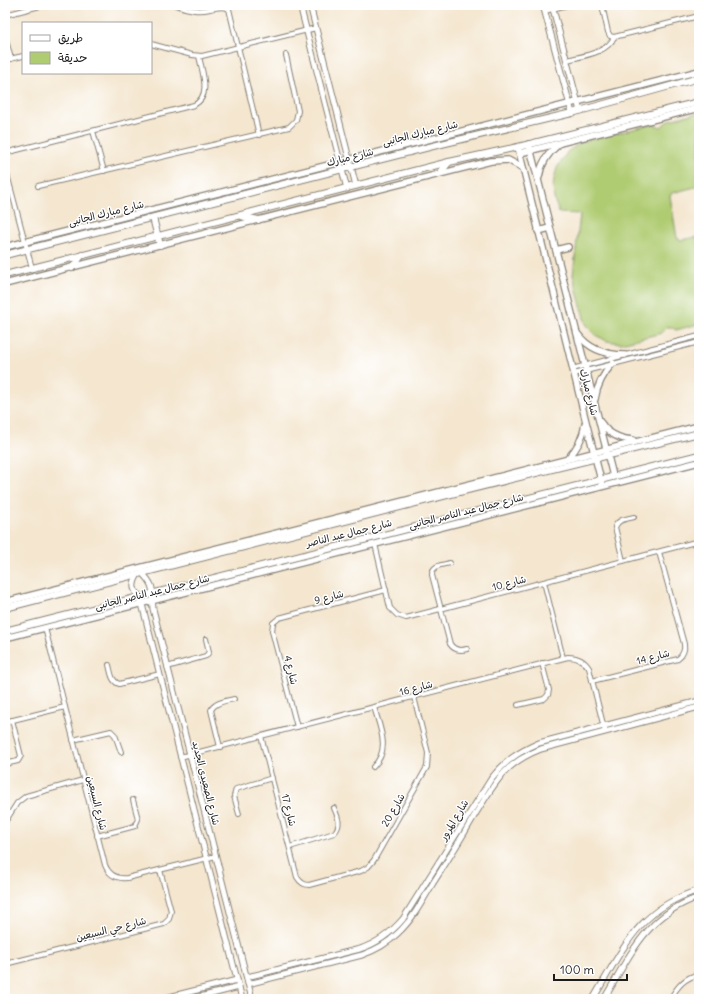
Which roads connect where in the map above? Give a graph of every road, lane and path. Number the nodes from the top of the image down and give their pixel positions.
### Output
1 (44, 5) edge
2 (175, 5) edge
3 (229, 5) edge
4 (300, 5) edge
5 (310, 5) edge
6 (543, 5) edge
7 (567, 5) edge
8 (602, 5) edge
9 (224, 6) junction
10 (553, 7) edge
11 (545, 11) junction
12 (5, 15) edge
13 (699, 16) edge
14 (316, 28) junction
15 (307, 30) junction
16 (5, 36) edge
17 (614, 37) junction
18 (152, 44) edge
19 (238, 47) junction
20 (286, 55) dead end
21 (22, 56) edge
22 (199, 56) junction
23 (11, 59) junction
24 (5, 60) edge
25 (567, 60) junction
26 (559, 63) junction
27 (699, 71) edge
28 (699, 78) edge
29 (578, 102) junction
30 (699, 102) edge
31 (570, 104) junction
32 (699, 108) edge
33 (580, 110) junction
34 (572, 113) junction
35 (657, 116) junction
36 (93, 131) junction
37 (259, 135) junction
38 (564, 142) junction
39 (530, 147) junction
40 (519, 150) junction
41 (5, 153) edge
42 (449, 162) junction
43 (350, 164) junction
44 (341, 166) junction
45 (5, 167) edge
46 (523, 168) junction
47 (104, 171) junction
48 (440, 173) junction
49 (538, 179) junction
50 (38, 186) dead end
51 (356, 186) junction
52 (347, 189) junction
53 (11, 191) junction
54 (5, 193) edge
55 (240, 215) junction
56 (153, 218) junction
57 (258, 220) junction
58 (550, 228) junction
59 (538, 231) junction
60 (158, 236) junction
61 (25, 242) junction
62 (160, 245) junction
63 (568, 246) dead end
64 (5, 247) edge
65 (27, 250) junction
66 (556, 250) junction
67 (5, 255) edge
68 (82, 256) junction
69 (32, 268) junction
70 (72, 268) junction
71 (5, 275) edge
72 (5, 284) edge
73 (576, 330) junction
74 (699, 336) edge
75 (699, 342) edge
76 (626, 357) junction
77 (613, 364) junction
78 (585, 368) junction
79 (573, 372) junction
80 (595, 403) junction
81 (599, 419) junction
82 (586, 422) junction
83 (699, 426) edge
84 (680, 430) junction
85 (699, 433) edge
86 (682, 438) junction
87 (641, 440) junction
88 (606, 449) junction
89 (594, 452) junction
90 (699, 454) edge
91 (608, 456) junction
92 (568, 458) junction
93 (596, 460) junction
94 (699, 462) edge
95 (613, 476) junction
96 (601, 479) junction
97 (603, 486) junction
98 (450, 492) junction
99 (634, 517) dead end
100 (333, 521) junction
101 (699, 541) edge
102 (374, 544) junction
103 (218, 547) junction
104 (659, 552) junction
105 (220, 554) junction
106 (623, 561) junction
107 (450, 563) dead end
108 (143, 574) junction
109 (136, 576) junction
110 (544, 582) junction
111 (386, 590) junction
112 (153, 594) junction
113 (139, 597) junction
114 (153, 601) junction
115 (5, 602) edge
116 (142, 604) junction
117 (5, 608) edge
118 (441, 610) junction
119 (78, 616) junction
120 (276, 619) joint
121 (45, 628) junction
122 (6, 635) edge
123 (206, 639) dead end
124 (467, 649) dead end
125 (563, 658) junction
126 (542, 664) junction
127 (109, 665) dead end
128 (167, 667) junction
129 (160, 674) junction
130 (592, 681) junction
131 (414, 696) junction
132 (234, 700) dead end
133 (699, 701) edge
134 (518, 705) dead end
135 (65, 707) junction
136 (374, 707) junction
137 (699, 707) edge
138 (12, 720) junction
139 (5, 722) edge
140 (296, 727) junction
141 (604, 729) junction
142 (261, 736) junction
143 (73, 740) junction
144 (220, 747) junction
145 (121, 752) dead end
146 (190, 754) junction
147 (180, 757) junction
148 (5, 764) edge
149 (373, 767) dead end
150 (272, 778) junction
151 (83, 780) junction
152 (133, 800) dead end
153 (334, 808) dead end
154 (473, 812) junction
155 (239, 814) dead end
156 (5, 822) edge
157 (97, 836) junction
158 (290, 847) junction
159 (216, 856) junction
160 (206, 858) junction
161 (160, 870) junction
162 (306, 885) joint
163 (699, 890) edge
164 (420, 893) junction
165 (426, 896) junction
166 (699, 897) edge
167 (5, 964) edge
168 (699, 974) edge
169 (247, 977) junction
170 (237, 980) junction
171 (248, 984) junction
172 (239, 987) junction
173 (162, 999) edge
174 (192, 999) edge
175 (242, 999) edge
176 (252, 999) edge
177 (594, 999) edge
178 (604, 999) edge
179 (670, 999) edge

1 - 12 street
2 - 9 street
3 - 9 street
4 - 15 street
5 - 14 street
6 - 11 street
7 - 10 street
8 - 17 street
9 - 19 street
10 - 11 street
10 - 25 street
11 - 26 street
13 - 17 street
14 - 15 street
14 - 43 street
15 - 19 street
15 - 44 street
16 - 23 street
17 - 25 street
18 - 22 street
19 - 22 street
19 - 37 street
20 - 37 street
21 - 23 street
22 - 36 street
23 - 24 street
25 - 26 street
25 - 29 street
26 - 31 street
27 - 29 main road, شارع مبارك الجانبى
28 - 33 main road, شارع مبارك
29 - 31 main road, شارع مبارك الجانبى
29 - 33 street
30 - 35 main road
31 - 34 street
31 - 43 main road, شارع مبارك الجانبى
32 - 35 main road
33 - 34 main road, شارع مبارك
34 - 43 main road, شارع مبارك
35 - 38 main road
35 - 39 main road
36 - 41 street
36 - 47 street
37 - 47 street
38 - 39 main road
38 - 49 main road
39 - 40 main road
39 - 49 main road, شارع مبارك
40 - 42 main road
40 - 46 main road, شارع مبارك
42 - 48 main road
42 - 51 main road
43 - 44 main road, شارع مبارك
43 - 51 street
44 - 52 street
44 - 56 main road, شارع مبارك
44 - 61 main road, شارع مبارك الجانبى
45 - 53 street
46 - 48 main road
46 - 59 main road, شارع مبارك
47 - 50 street
48 - 57 main road
49 - 58 main road, شارع مبارك
51 - 52 main road
52 - 55 main road
53 - 54 street
53 - 61 street
55 - 57 main road
55 - 60 main road
56 - 60 main road
56 - 65 main road, شارع مبارك
57 - 62 main road
58 - 59 main road
58 - 66 main road, شارع مبارك
59 - 79 main road, شارع مبارك
60 - 62 main road
60 - 68 main road
61 - 64 main road, شارع مبارك الجانبى
61 - 65 street
62 - 70 main road
63 - 66 main road
65 - 67 main road, شارع مبارك
65 - 69 street
66 - 73 main road, شارع مبارك
68 - 69 main road
68 - 70 main road
69 - 71 main road
70 - 72 main road
73 - 76 main road
73 - 78 main road, شارع مبارك
74 - 76 street
75 - 76 street
76 - 77 street
76 - 78 street
77 - 78 street
77 - 80 main road
78 - 79 street
78 - 80 main road, شارع مبارك
79 - 82 main road, شارع مبارك
80 - 81 main road, شارع مبارك
81 - 87 main road
81 - 88 main road, شارع مبارك
82 - 89 main road, شارع مبارك
82 - 92 main road
83 - 84 main road
84 - 86 main road
84 - 87 main road
85 - 86 main road, شارع جمال عبد الناصر
86 - 91 main road, شارع جمال عبد الناصر
87 - 88 main road
88 - 89 main road
88 - 91 main road, شارع مبارك
89 - 92 main road
89 - 93 main road, شارع مبارك
90 - 95 main road, شارع جمال عبد الناصر
91 - 93 main road, شارع جمال عبد الناصر
91 - 95 main road, شارع مبارك
92 - 98 main road
93 - 96 main road, شارع مبارك
93 - 98 main road, شارع جمال عبد الناصر
94 - 97 main road, شارع جمال عبد الناصر الجانبى
95 - 96 main road, شارع جمال عبد الناصر
96 - 97 main road, شارع مبارك
96 - 112 main road, شارع جمال عبد الناصر
97 - 102 main road, شارع جمال عبد الناصر الجانبى
98 - 100 main road, شارع جمال عبد الناصر
99 - 106 street
100 - 103 main road
100 - 105 main road, شارع جمال عبد الناصر
101 - 104 street, شارع 10
102 - 111 street, شارع 10
102 - 114 main road, شارع جمال عبد الناصر الجانبى
103 - 105 main road
103 - 115 main road
104 - 106 street, شارع 10
104 - 130 street, شارع 14
105 - 108 main road, شارع جمال عبد الناصر
106 - 110 street, شارع 10
107 - 118 street
108 - 109 main road, شارع جمال عبد الناصر
108 - 112 street, شارع الصعيدى الجديد
109 - 113 street, شارع الصعيدى الجديد
109 - 117 main road, شارع جمال عبد الناصر
110 - 118 street, شارع 10
110 - 125 street
111 - 118 street, شارع 10
111 - 120 street, شارع 9
112 - 113 main road, شارع جمال عبد الناصر
112 - 114 street, شارع الصعيدى الجديد
113 - 116 street, شارع الصعيدى الجديد
113 - 119 main road, شارع جمال عبد الناصر
114 - 116 main road, شارع جمال عبد الناصر الجانبى
114 - 128 street, شارع الصعيدى الجديد
116 - 119 main road, شارع جمال عبد الناصر الجانبى
116 - 129 street, شارع الصعيدى الجديد
118 - 124 street
119 - 121 main road, شارع جمال عبد الناصر الجانبى
119 - 122 main road, شارع جمال عبد الناصر
120 - 140 street, شارع 4
121 - 122 main road, شارع جمال عبد الناصر الجانبى
121 - 135 street, شارع السبعين
123 - 128 street
125 - 126 street, شارع 16
125 - 130 street, شارع 16
126 - 131 street, شارع 16
126 - 134 street
127 - 129 street
128 - 146 street, شارع الصعيدى الجديد
129 - 147 street, شارع الصعيدى الجديد
130 - 141 street, شارع 16
131 - 136 street, شارع 16
131 - 162 street, شارع 20
132 - 144 street
133 - 141 street, شارع المرور
135 - 138 street
135 - 143 street, شارع السبعين
136 - 140 street, شارع 16
136 - 149 street
137 - 141 street, شارع المرور
138 - 139 street
138 - 148 street
140 - 142 street, شارع 16
141 - 154 street, شارع المرور
142 - 144 street, شارع 16
142 - 150 street, شارع 17
143 - 145 street
143 - 151 street, شارع السبعين
144 - 146 street, شارع 16
146 - 147 street, شارع 16
146 - 159 street, شارع الصعيدى الجديد
147 - 160 street, شارع الصعيدى الجديد
150 - 155 street
150 - 158 street, شارع 17
151 - 156 street
151 - 157 street, شارع السبعين
152 - 157 street
153 - 158 street
154 - 164 street, شارع المرور
154 - 165 street, شارع المرور
157 - 161 street, شارع السبعين
158 - 162 street, شارع 17
159 - 160 street, شارع السبعين
159 - 169 street, شارع الصعيدى الجديد
160 - 161 street, شارع السبعين
160 - 170 street, شارع الصعيدى الجديد
161 - 167 street, شارع حي السبعين
163 - 177 street
164 - 165 street
164 - 169 street, شارع المرور
165 - 171 street, شارع المرور
166 - 178 street
168 - 179 street
169 - 171 street, شارع الصعيدى الجديد
170 - 172 street, شارع الصعيدى الجديد
170 - 173 street
171 - 176 street, شارع الصعيدى الجديد
172 - 174 street
172 - 175 street, شارع الصعيدى الجديد

